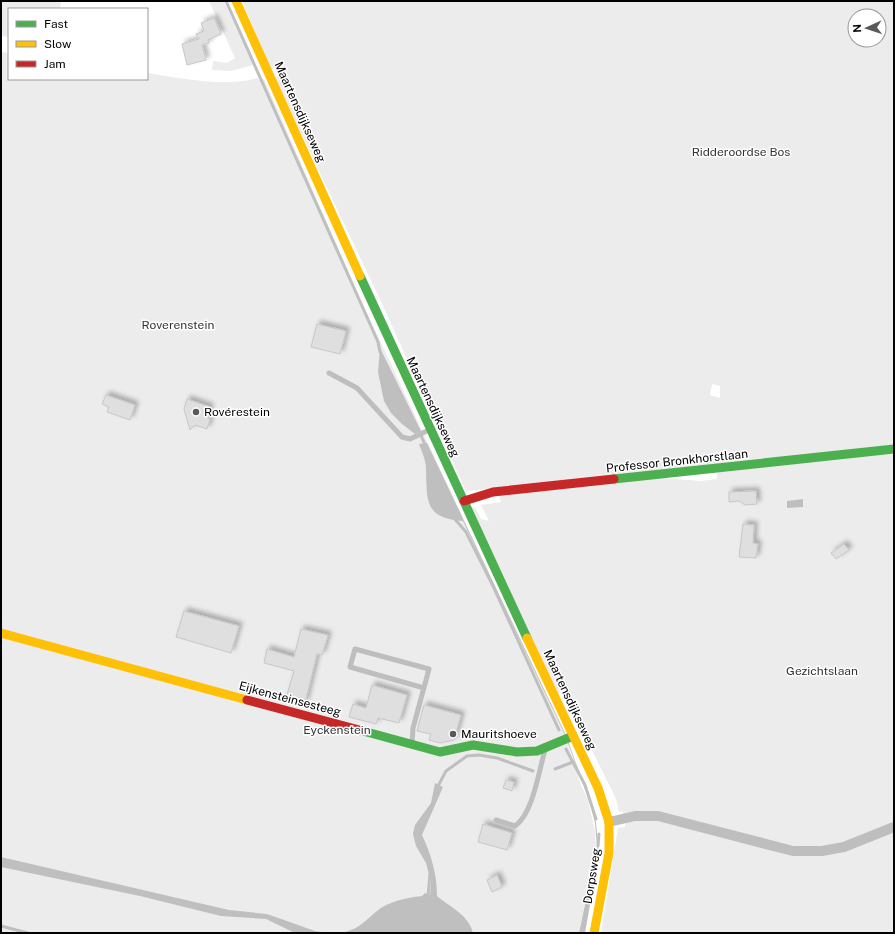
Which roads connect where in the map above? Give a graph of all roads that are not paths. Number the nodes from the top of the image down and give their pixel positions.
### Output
1 (236, 1) edge
2 (329, 373) dead end
3 (430, 430) junction
4 (894, 449) edge
5 (464, 501) junction
6 (1, 633) edge
7 (424, 688) junction
8 (573, 736) junction
9 (412, 745) junction
10 (545, 749) junction
11 (496, 820) dead end
12 (609, 822) junction
13 (894, 827) edge
14 (594, 933) edge

1 - 3 street, Maartensdijkseweg
2 - 3 lane
3 - 5 street, Maartensdijkseweg
4 - 5 street, Professor Bronkhorstlaan
5 - 8 street, Maartensdijkseweg
6 - 9 street, Eijkensteinsesteeg
7 - 7 lane
7 - 9 lane
8 - 10 street, Eijkensteinsesteeg
8 - 12 street, Maartensdijkseweg
9 - 10 street, Eijkensteinsesteeg
10 - 11 lane
12 - 13 street
12 - 14 street, Dorpsweg

